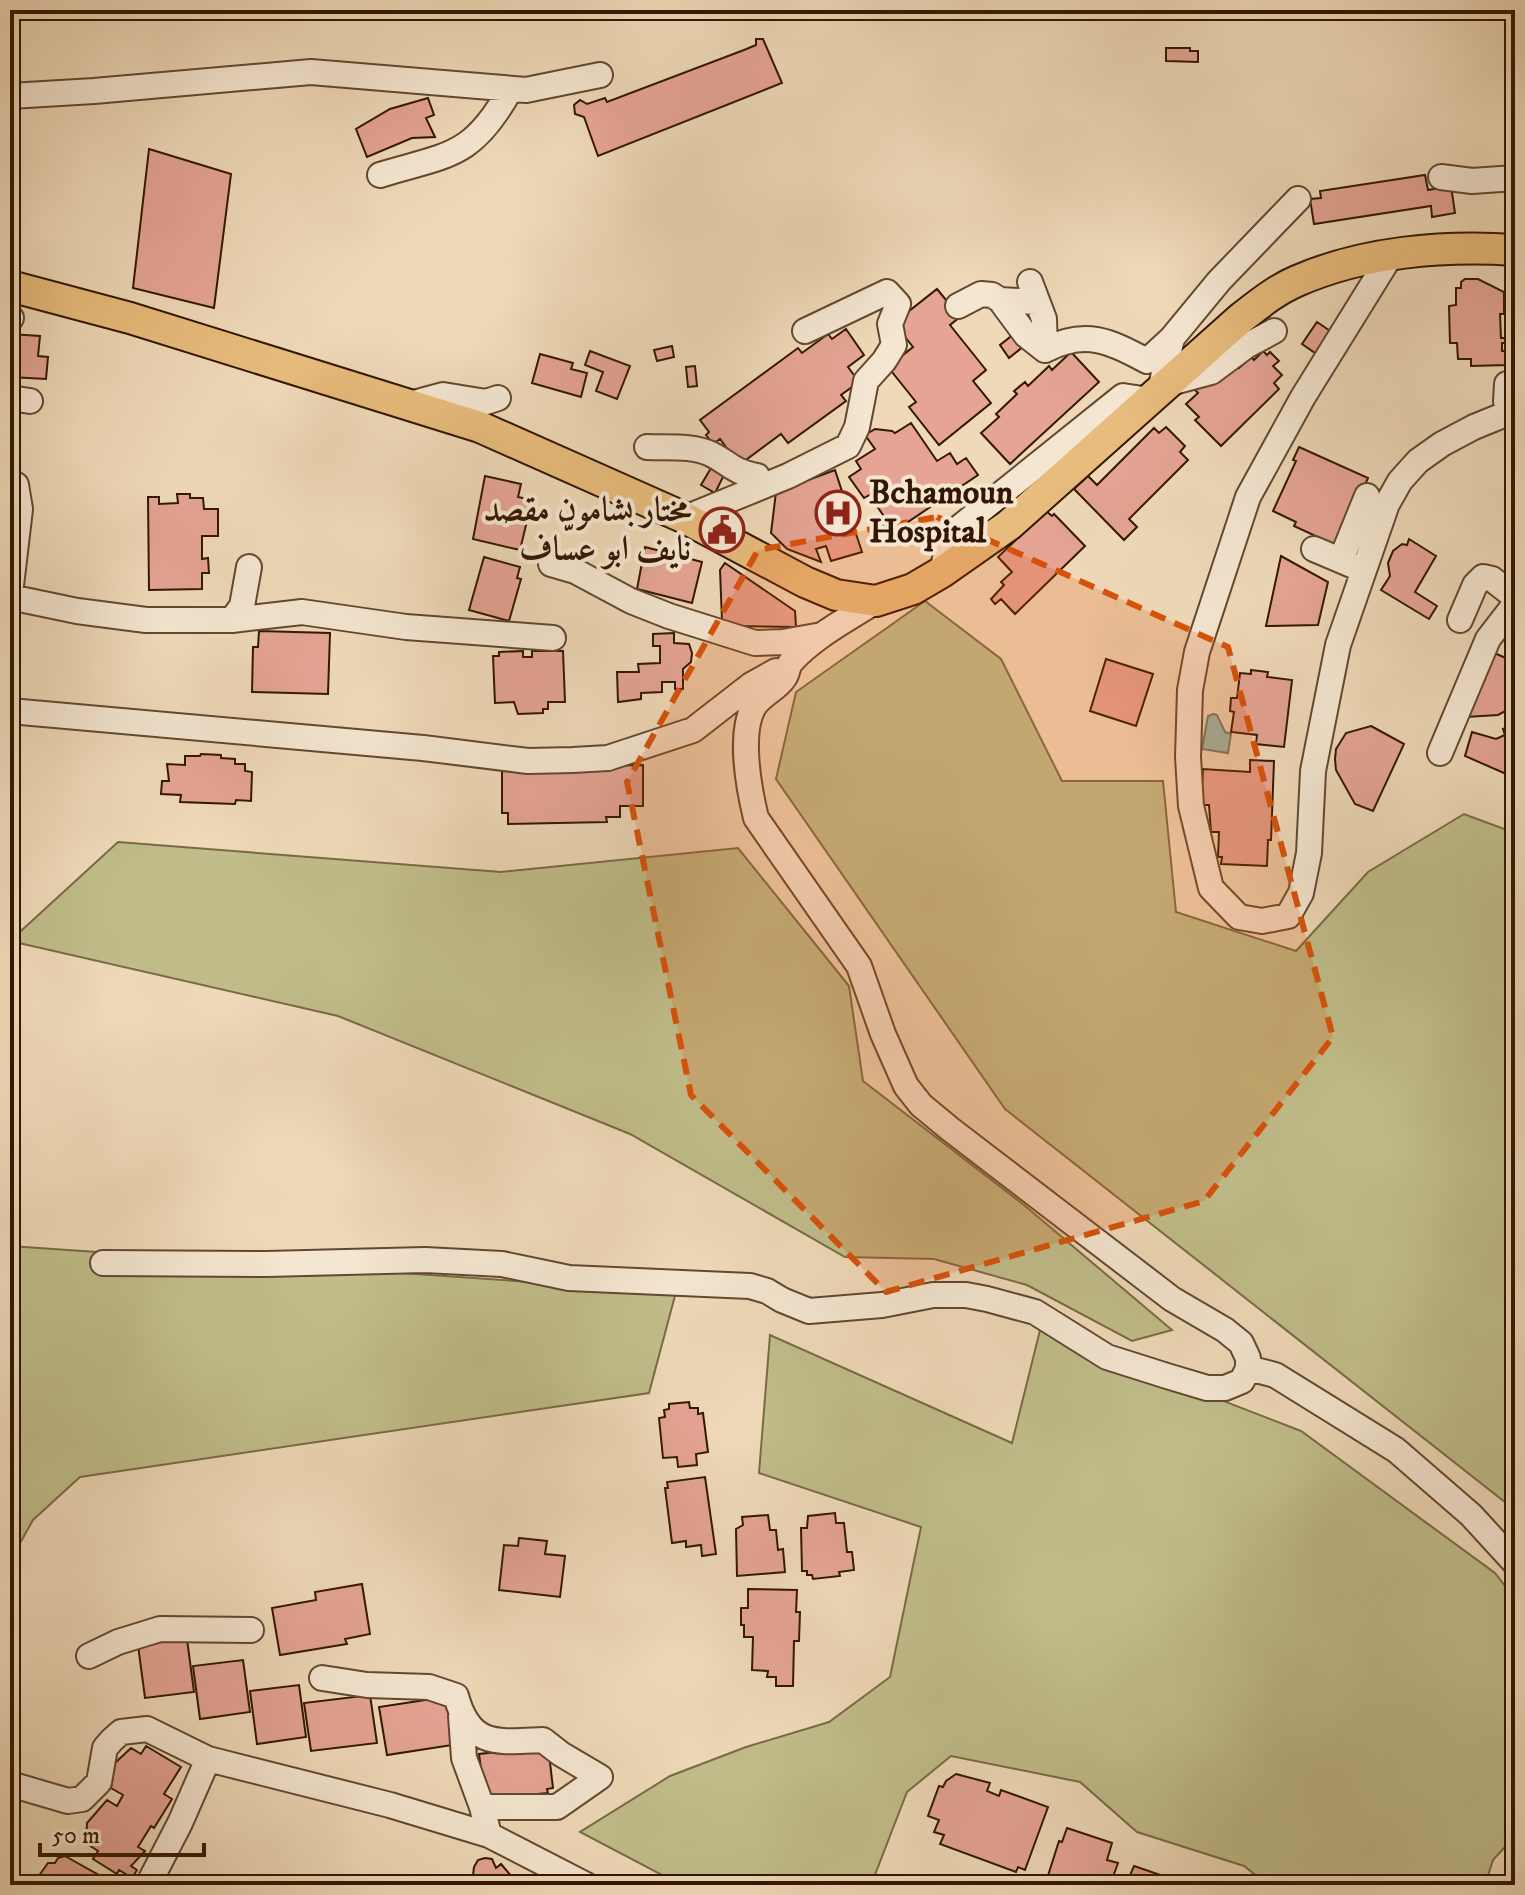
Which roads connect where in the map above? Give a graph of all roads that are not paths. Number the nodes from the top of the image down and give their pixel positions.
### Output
1 (600, 75) dead end
2 (510, 90) junction
3 (10, 96) edge
4 (380, 175) dead end
5 (1441, 177) dead end
6 (1515, 178) edge
7 (1298, 199) dead end
8 (1515, 250) edge
9 (1391, 255) junction
10 (10, 286) edge
11 (1000, 300) junction
12 (958, 306) dead end
13 (805, 331) dead end
14 (1274, 331) dead end
15 (1172, 338) junction
16 (1045, 350) junction
17 (1159, 392) junction
18 (498, 398) dead end
19 (410, 404) junction
20 (1515, 415) edge
21 (647, 447) dead end
22 (10, 481) edge
23 (760, 487) junction
24 (1367, 496) dead end
25 (685, 518) junction
26 (1314, 549) dead end
27 (551, 564) dead end
28 (1352, 565) junction
29 (249, 567) dead end
30 (10, 596) edge
31 (1515, 597) edge
32 (876, 601) junction
33 (1515, 604) edge
34 (232, 620) junction
35 (1460, 620) dead end
36 (825, 634) junction
37 (553, 638) dead end
38 (789, 664) junction
39 (10, 711) edge
40 (1440, 753) dead end
41 (103, 1263) dead end
42 (1248, 1368) junction
43 (1515, 1563) edge
44 (251, 1630) dead end
45 (89, 1656) dead end
46 (322, 1678) dead end
47 (461, 1714) junction
48 (208, 1759) junction
49 (10, 1784) edge
50 (482, 1807) junction
51 (489, 1835) junction
52 (148, 1885) edge
53 (586, 1885) edge

1 - 2 street
2 - 3 street
2 - 4 street
5 - 6 street
7 - 15 street
8 - 9 main road
9 - 17 main road
9 - 28 street
10 - 19 main road
11 - 12 street
11 - 16 street
11 - 16 street
13 - 23 street
14 - 17 street
15 - 16 street
15 - 17 street
17 - 32 main road
18 - 19 street
19 - 25 main road
20 - 28 street
21 - 23 street
22 - 30 street
23 - 25 street
24 - 28 street
25 - 32 main road
26 - 28 street
27 - 36 street
29 - 34 street
30 - 34 street
31 - 35 street
32 - 36 street
33 - 40 street
34 - 37 street
36 - 38 street
38 - 39 street
38 - 42 street
41 - 42 street
42 - 43 street
44 - 45 street
46 - 47 street
47 - 50 street
47 - 50 street
48 - 49 street
48 - 51 street
48 - 52 street
50 - 51 street
51 - 53 street

